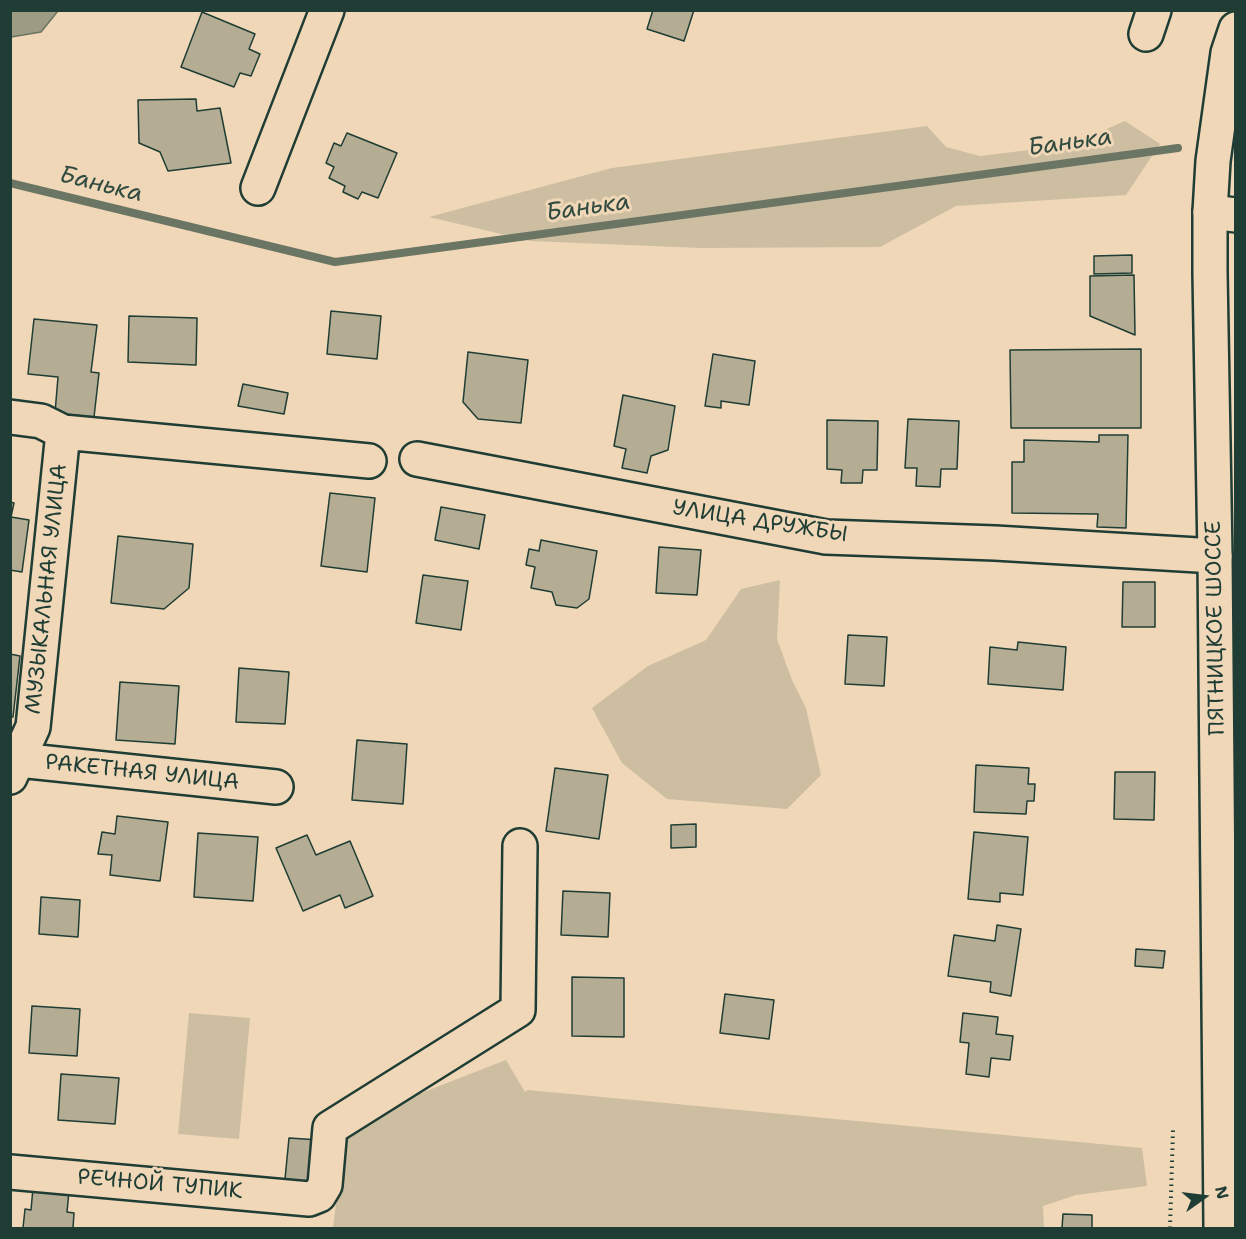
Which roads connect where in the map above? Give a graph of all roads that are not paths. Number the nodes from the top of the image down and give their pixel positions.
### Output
1 (327, 10) edge
2 (1236, 29) edge
3 (258, 188) dead end
4 (1223, 213) edge
5 (10, 417) edge
6 (63, 432) junction
7 (417, 459) dead end
8 (369, 461) dead end
9 (1215, 556) junction
10 (13, 764) edge
11 (276, 787) dead end
12 (520, 846) dead end
13 (10, 1172) edge
14 (1221, 1228) edge

1 - 3 main road
2 - 4 main road, ПЯТНИЦКОЕ ШОССЕ
4 - 9 main road, ПЯТНИЦКОЕ ШОССЕ
5 - 6 main road
6 - 8 main road
6 - 10 main road, МУЗЫКАЛЬНАЯ УЛИЦА
7 - 9 main road, УЛИЦА ДРУЖБЫ
9 - 14 main road, ПЯТНИЦКОЕ ШОССЕ
10 - 11 main road, РАКЕТНАЯ УЛИЦА
12 - 13 main road, РЕЧНОЙ ТУПИК

